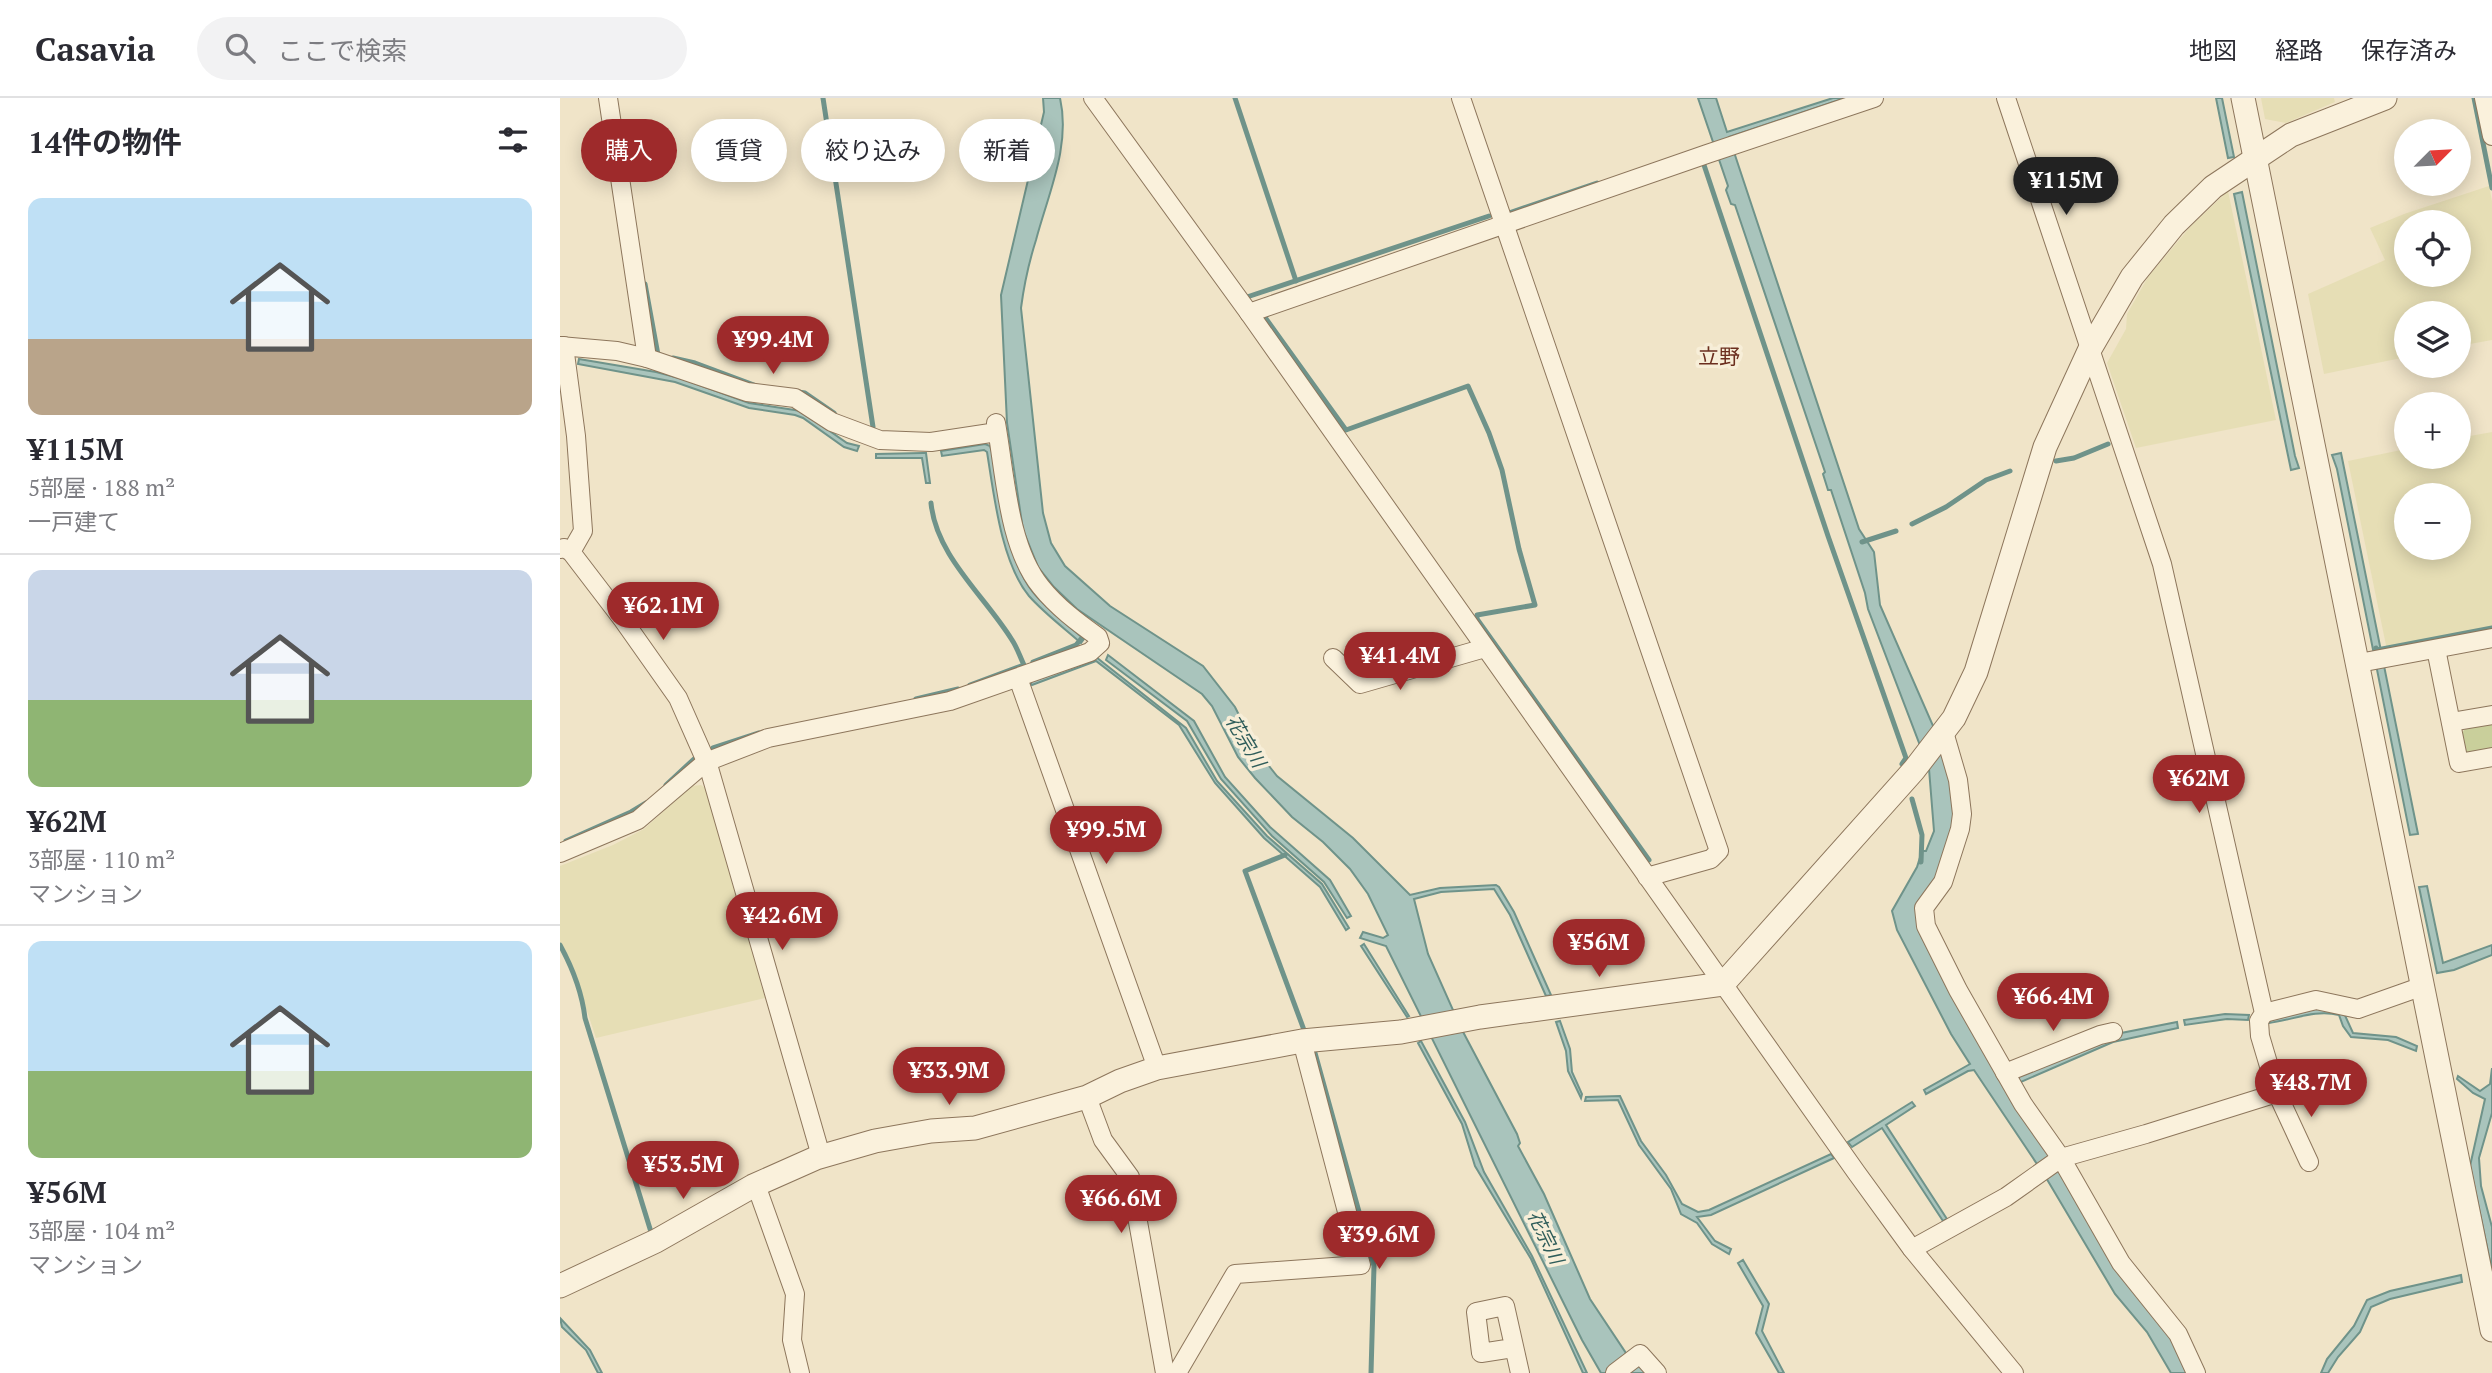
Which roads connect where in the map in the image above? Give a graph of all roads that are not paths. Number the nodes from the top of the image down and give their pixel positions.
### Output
1 (608, 98) edge
2 (1093, 98) edge
3 (1461, 98) edge
4 (1874, 98) edge
5 (2006, 98) edge
6 (2243, 98) edge
7 (2385, 98) edge
8 (2484, 98) edge
9 (2492, 136) edge
10 (2255, 157) junction
11 (1504, 224) junction
12 (1249, 313) junction
13 (562, 346) edge
14 (2090, 349) junction
15 (647, 358) junction
16 (565, 550) edge
17 (2492, 638) edge
18 (1485, 648) junction
19 (2436, 649) junction
20 (1333, 658) dead end
21 (2359, 663) junction
22 (1018, 678) junction
23 (2492, 715) edge
24 (2451, 722) junction
25 (1944, 732) junction
26 (2492, 757) edge
27 (706, 762) junction
28 (560, 853) edge
29 (1647, 877) junction
30 (1723, 984) junction
31 (2423, 986) junction
32 (2263, 1013) junction
33 (2113, 1032) dead end
34 (1302, 1041) junction
35 (1157, 1068) junction
36 (2005, 1073) junction
37 (2277, 1093) junction
38 (1087, 1097) junction
39 (821, 1156) junction
40 (2061, 1158) junction
41 (2309, 1162) dead end
42 (755, 1185) junction
43 (1912, 1249) junction
44 (560, 1286) edge
45 (2492, 1330) edge
46 (1513, 1348) dead end
47 (800, 1373) edge
48 (1165, 1373) edge
49 (1177, 1373) edge
50 (1520, 1373) edge
51 (1615, 1373) edge
52 (1657, 1373) edge
53 (2014, 1373) edge
54 (2196, 1373) edge

1 - 15 street
2 - 12 street
3 - 11 street
4 - 11 street
5 - 14 street
6 - 10 street
7 - 10 street
8 - 9 street
10 - 14 street
10 - 21 street
11 - 12 street
11 - 29 street
12 - 18 street
13 - 15 street
13 - 16 street
14 - 25 street
14 - 32 street
15 - 22 street
16 - 27 street
17 - 19 street
18 - 20 street
18 - 29 street
19 - 21 street
19 - 24 street
21 - 31 street
22 - 27 street
22 - 35 street
23 - 24 street
24 - 26 street
25 - 30 street
25 - 36 street
27 - 28 street
27 - 39 street
29 - 30 street
30 - 34 street
30 - 43 street
31 - 32 street
31 - 45 street
32 - 37 street
33 - 36 street
34 - 35 street
34 - 49 street
35 - 38 street
36 - 40 street
37 - 40 street
37 - 41 street
38 - 39 street
38 - 48 street
39 - 42 street
40 - 43 street
40 - 54 street
42 - 44 street
42 - 47 street
43 - 53 street
46 - 50 street
51 - 52 street

